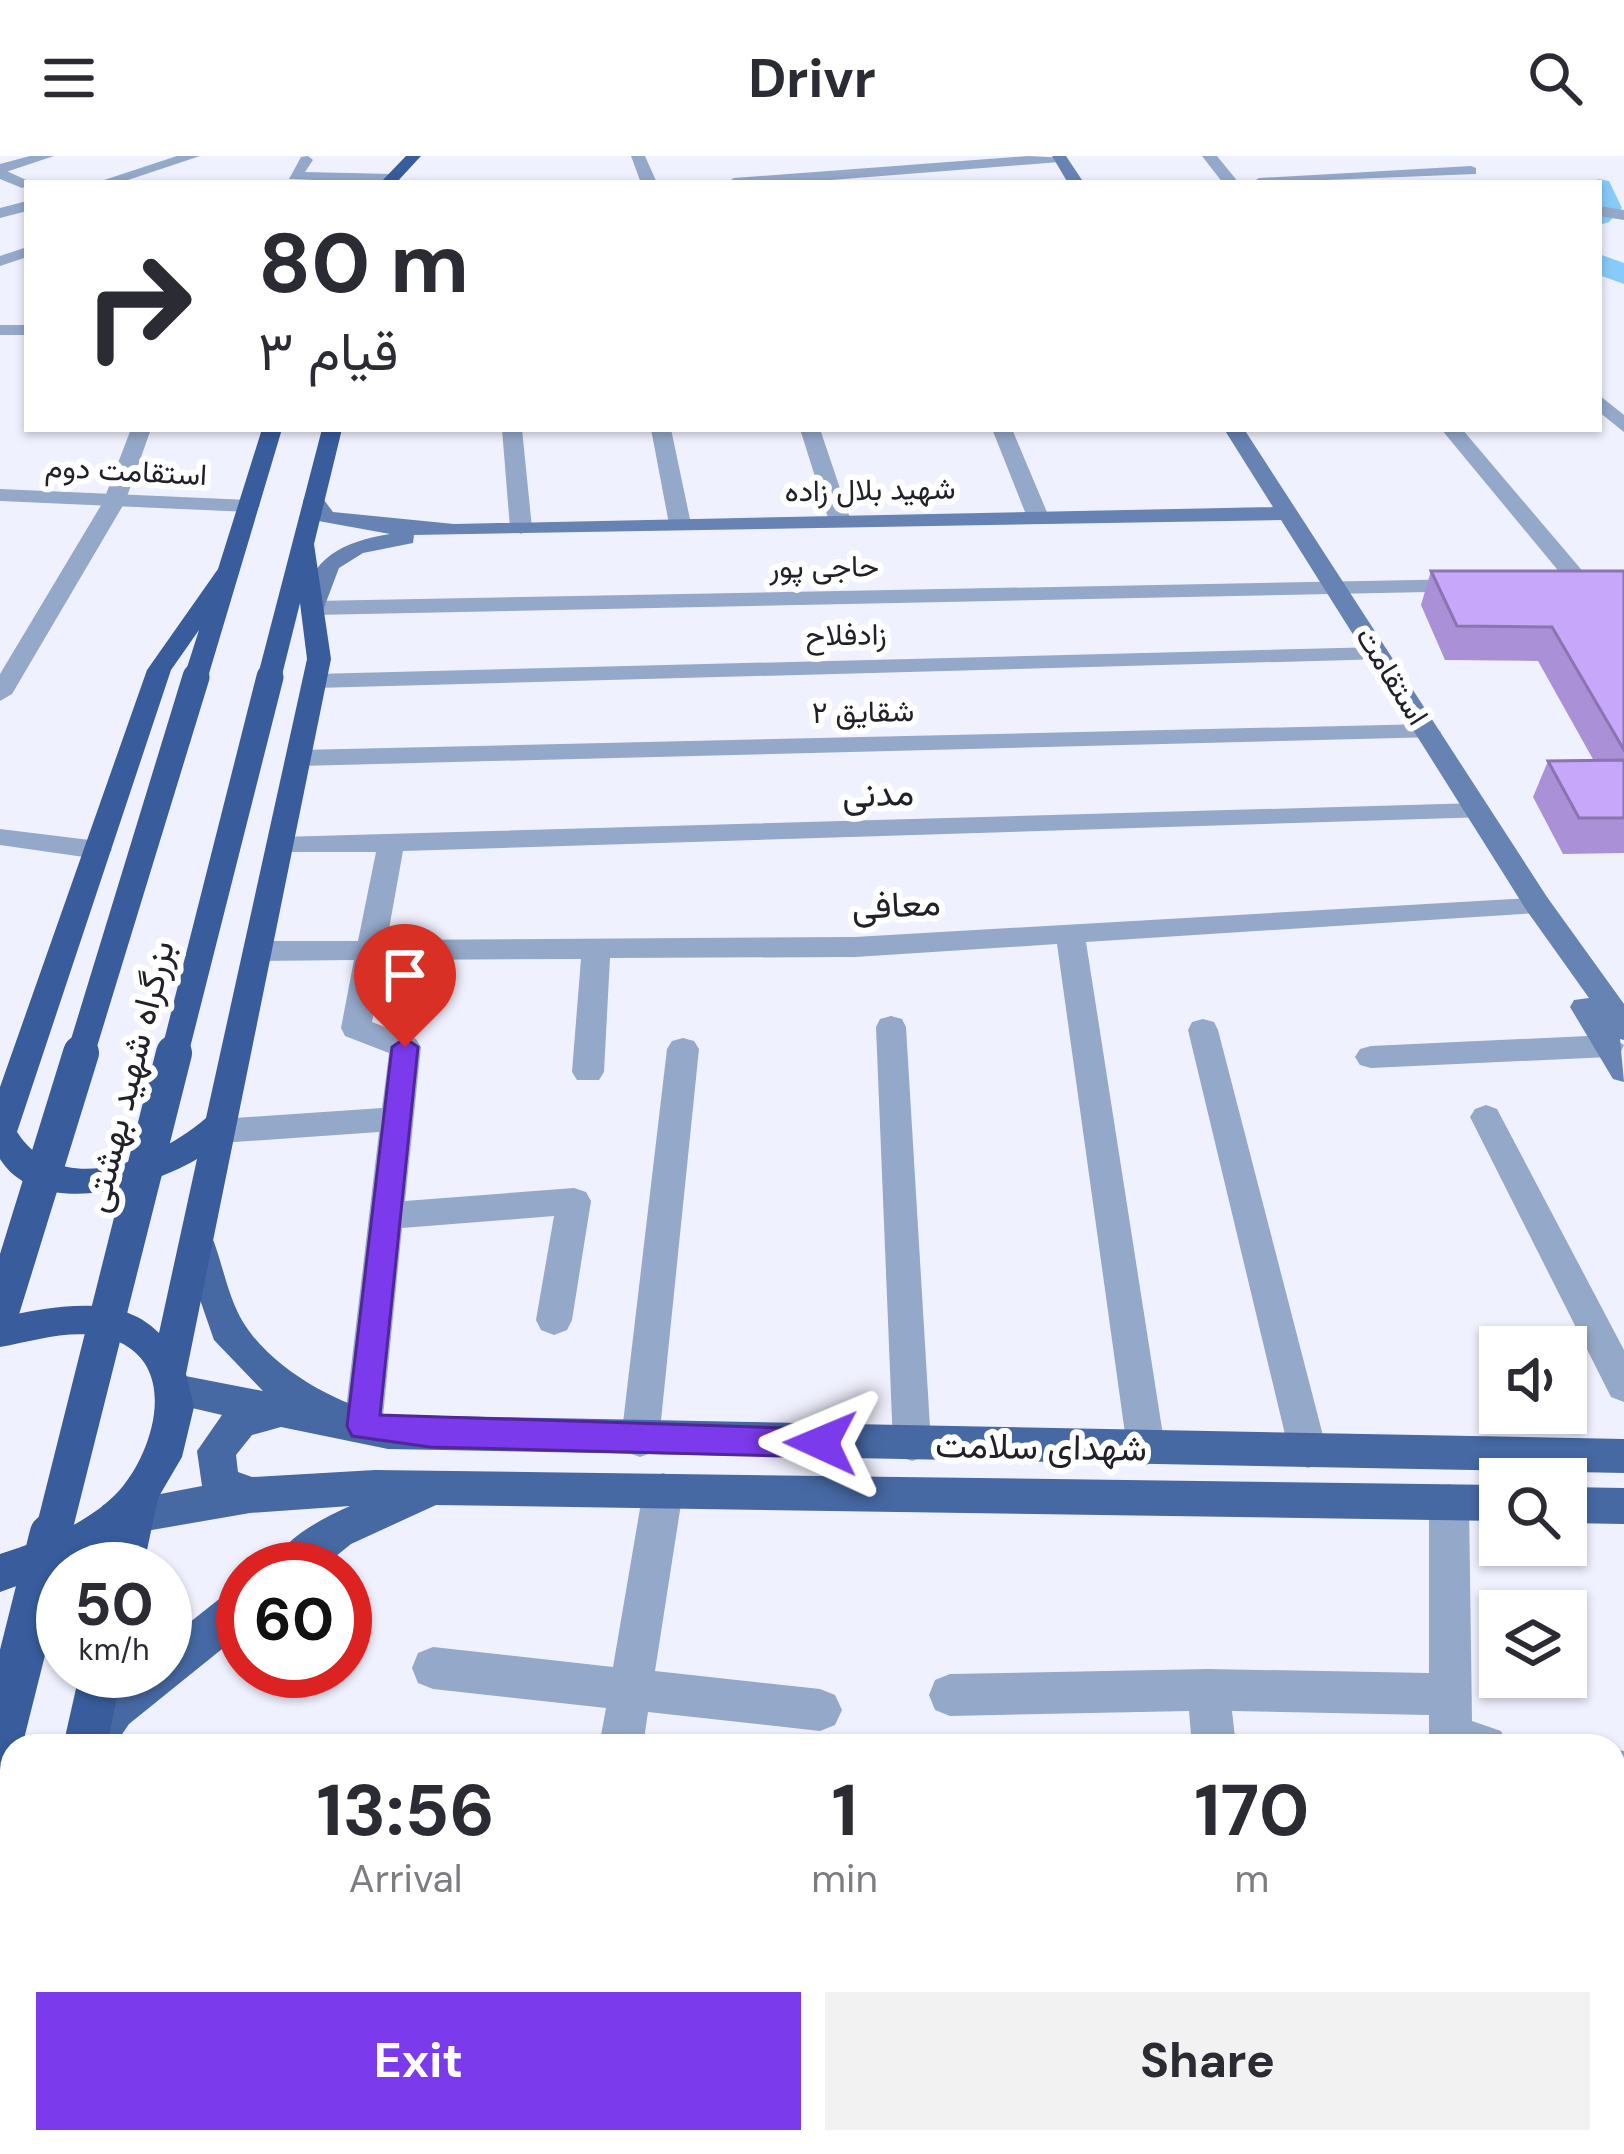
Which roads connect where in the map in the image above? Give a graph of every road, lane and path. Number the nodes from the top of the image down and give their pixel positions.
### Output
1 (47, 156) edge
2 (193, 156) edge
3 (414, 156) edge
4 (850, 156) edge
5 (1209, 156) edge
6 (1457, 156) edge
7 (1059, 157) edge
8 (306, 160) dead end
9 (1351, 160) dead end
10 (0, 171) edge
11 (1472, 171) junction
12 (861, 173) junction
13 (732, 178) edge
14 (113, 180) edge
15 (291, 180) edge
16 (391, 180) edge
17 (1229, 180) edge
18 (1377, 180) edge
19 (1485, 180) edge
20 (1602, 404) edge
21 (1624, 426) edge
22 (140, 432) edge
23 (271, 432) edge
24 (331, 432) edge
25 (512, 432) edge
26 (662, 432) edge
27 (811, 432) edge
28 (1003, 432) edge
29 (1236, 432) edge
30 (1454, 432) edge
31 (0, 495) edge
32 (314, 500) junction
33 (114, 502) junction
34 (249, 506) junction
35 (1288, 512) junction
36 (1038, 517) junction
37 (840, 521) junction
38 (680, 524) junction
39 (521, 528) junction
40 (454, 530) junction
41 (303, 544) junction
42 (230, 568) junction
43 (1335, 586) junction
44 (1493, 586) edge
45 (1582, 586) edge
46 (314, 608) junction
47 (1379, 654) junction
48 (315, 681) junction
49 (2, 693) edge
50 (1428, 732) junction
51 (299, 758) junction
52 (1478, 811) junction
53 (0, 837) edge
54 (392, 843) junction
55 (280, 846) junction
56 (98, 850) junction
57 (1543, 913) junction
58 (1070, 933) junction
59 (596, 949) junction
60 (258, 951) junction
61 (370, 951) junction
62 (891, 1027) dead end
63 (1203, 1030) dead end
64 (1619, 1048) edge
65 (683, 1049) dead end
66 (1371, 1057) dead end
67 (588, 1072) dead end
68 (1486, 1117) dead end
69 (396, 1119) junction
70 (221, 1127) junction
71 (0, 1133) edge
72 (386, 1216) junction
73 (196, 1242) junction
74 (0, 1316) edge
75 (554, 1320) dead end
76 (0, 1332) edge
77 (172, 1380) junction
78 (1624, 1386) edge
79 (277, 1413) junction
80 (358, 1426) junction
81 (640, 1440) junction
82 (912, 1444) junction
83 (1146, 1448) junction
84 (1309, 1451) junction
85 (1624, 1456) edge
86 (434, 1488) junction
87 (663, 1491) junction
88 (250, 1496) junction
89 (1449, 1502) junction
90 (1479, 1503) edge
91 (1587, 1505) edge
92 (1624, 1506) edge
93 (128, 1508) junction
94 (125, 1542) edge
95 (323, 1542) edge
96 (0, 1573) edge
97 (216, 1628) edge
98 (192, 1647) edge
99 (434, 1668) dead end
100 (631, 1690) junction
101 (1208, 1690) junction
102 (1450, 1694) junction
103 (950, 1695) dead end
104 (96, 1698) edge
105 (128, 1698) edge
106 (820, 1710) dead end
107 (2, 1734) edge
108 (88, 1734) edge
109 (95, 1734) edge
110 (623, 1734) edge
111 (1213, 1734) edge
112 (1460, 1734) edge

1 - 10 street
2 - 14 street
3 - 16 highway
4 - 12 street
5 - 17 street
6 - 11 street
7 - 12 street
8 - 15 street
9 - 18 street
11 - 18 street
11 - 19 street
12 - 13 street
20 - 21 street
22 - 33 street
23 - 34 highway, بزرگراه شهید بهشتی
24 - 32 highway, بزرگراه شهید بهشتی
25 - 39 street
26 - 38 street
27 - 37 street
28 - 36 street
29 - 35 main road, استقامت
30 - 45 street
31 - 33 street, استقامت دوم
32 - 40 main road, شهید بلال زاده
32 - 41 highway, بزرگراه شهید بهشتی
33 - 34 street, استقامت دوم
33 - 49 street
34 - 42 highway, بزرگراه شهید بهشتی
35 - 36 main road, شهید بلال زاده
35 - 43 main road, استقامت
36 - 37 main road, شهید بلال زاده
37 - 38 main road, شهید بلال زاده
38 - 39 main road, شهید بلال زاده
39 - 40 main road, شهید بلال زاده
40 - 46 main road, شهید بلال زاده
41 - 46 highway
41 - 107 highway, بزرگراه شهید بهشتی, bridge
42 - 56 highway
42 - 74 highway, بزرگراه شهید بهشتی, bridge
43 - 44 street, حاجی پور
43 - 46 street, حاجی پور
43 - 47 main road, استقامت
46 - 48 highway
47 - 48 street, زادفلاح
47 - 50 main road, استقامت
48 - 51 highway
50 - 51 street, شقایق ۲
50 - 52 main road, استقامت
51 - 55 highway
52 - 54 street, مدنی
52 - 57 main road, استقامت
53 - 56 street
54 - 55 street, مدنی
54 - 61 street
55 - 60 highway
56 - 71 highway
57 - 58 street, معافی
57 - 64 main road, استقامت
58 - 59 street, معافی
58 - 83 street
59 - 61 street, معافی
59 - 67 street
60 - 61 street, معافی
60 - 70 highway
61 - 69 street
62 - 82 street
63 - 84 street
64 - 66 street
65 - 81 street
68 - 78 street
69 - 70 street
69 - 72 street
70 - 71 highway
70 - 73 highway
72 - 75 street
72 - 80 street
73 - 77 highway
73 - 80 main road
76 - 77 highway
77 - 79 main road, شهدای سلامت
77 - 93 highway
79 - 80 main road, شهدای سلامت
79 - 88 main road
80 - 81 main road, شهدای سلامت
81 - 82 main road, شهدای سلامت
82 - 83 main road, شهدای سلامت
83 - 84 main road, شهدای سلامت
84 - 85 main road, شهدای سلامت
86 - 87 main road, شهدای سلامت
86 - 88 main road, شهدای سلامت
86 - 95 main road
87 - 89 main road, شهدای سلامت
87 - 100 street
88 - 93 main road, شهدای سلامت
89 - 90 main road, شهدای سلامت
89 - 102 street
91 - 92 main road
93 - 94 highway
93 - 96 highway
97 - 98 main road
99 - 100 street
100 - 106 street
100 - 110 street
101 - 102 street
101 - 103 street
101 - 111 street
102 - 112 street
104 - 108 highway
105 - 109 main road

